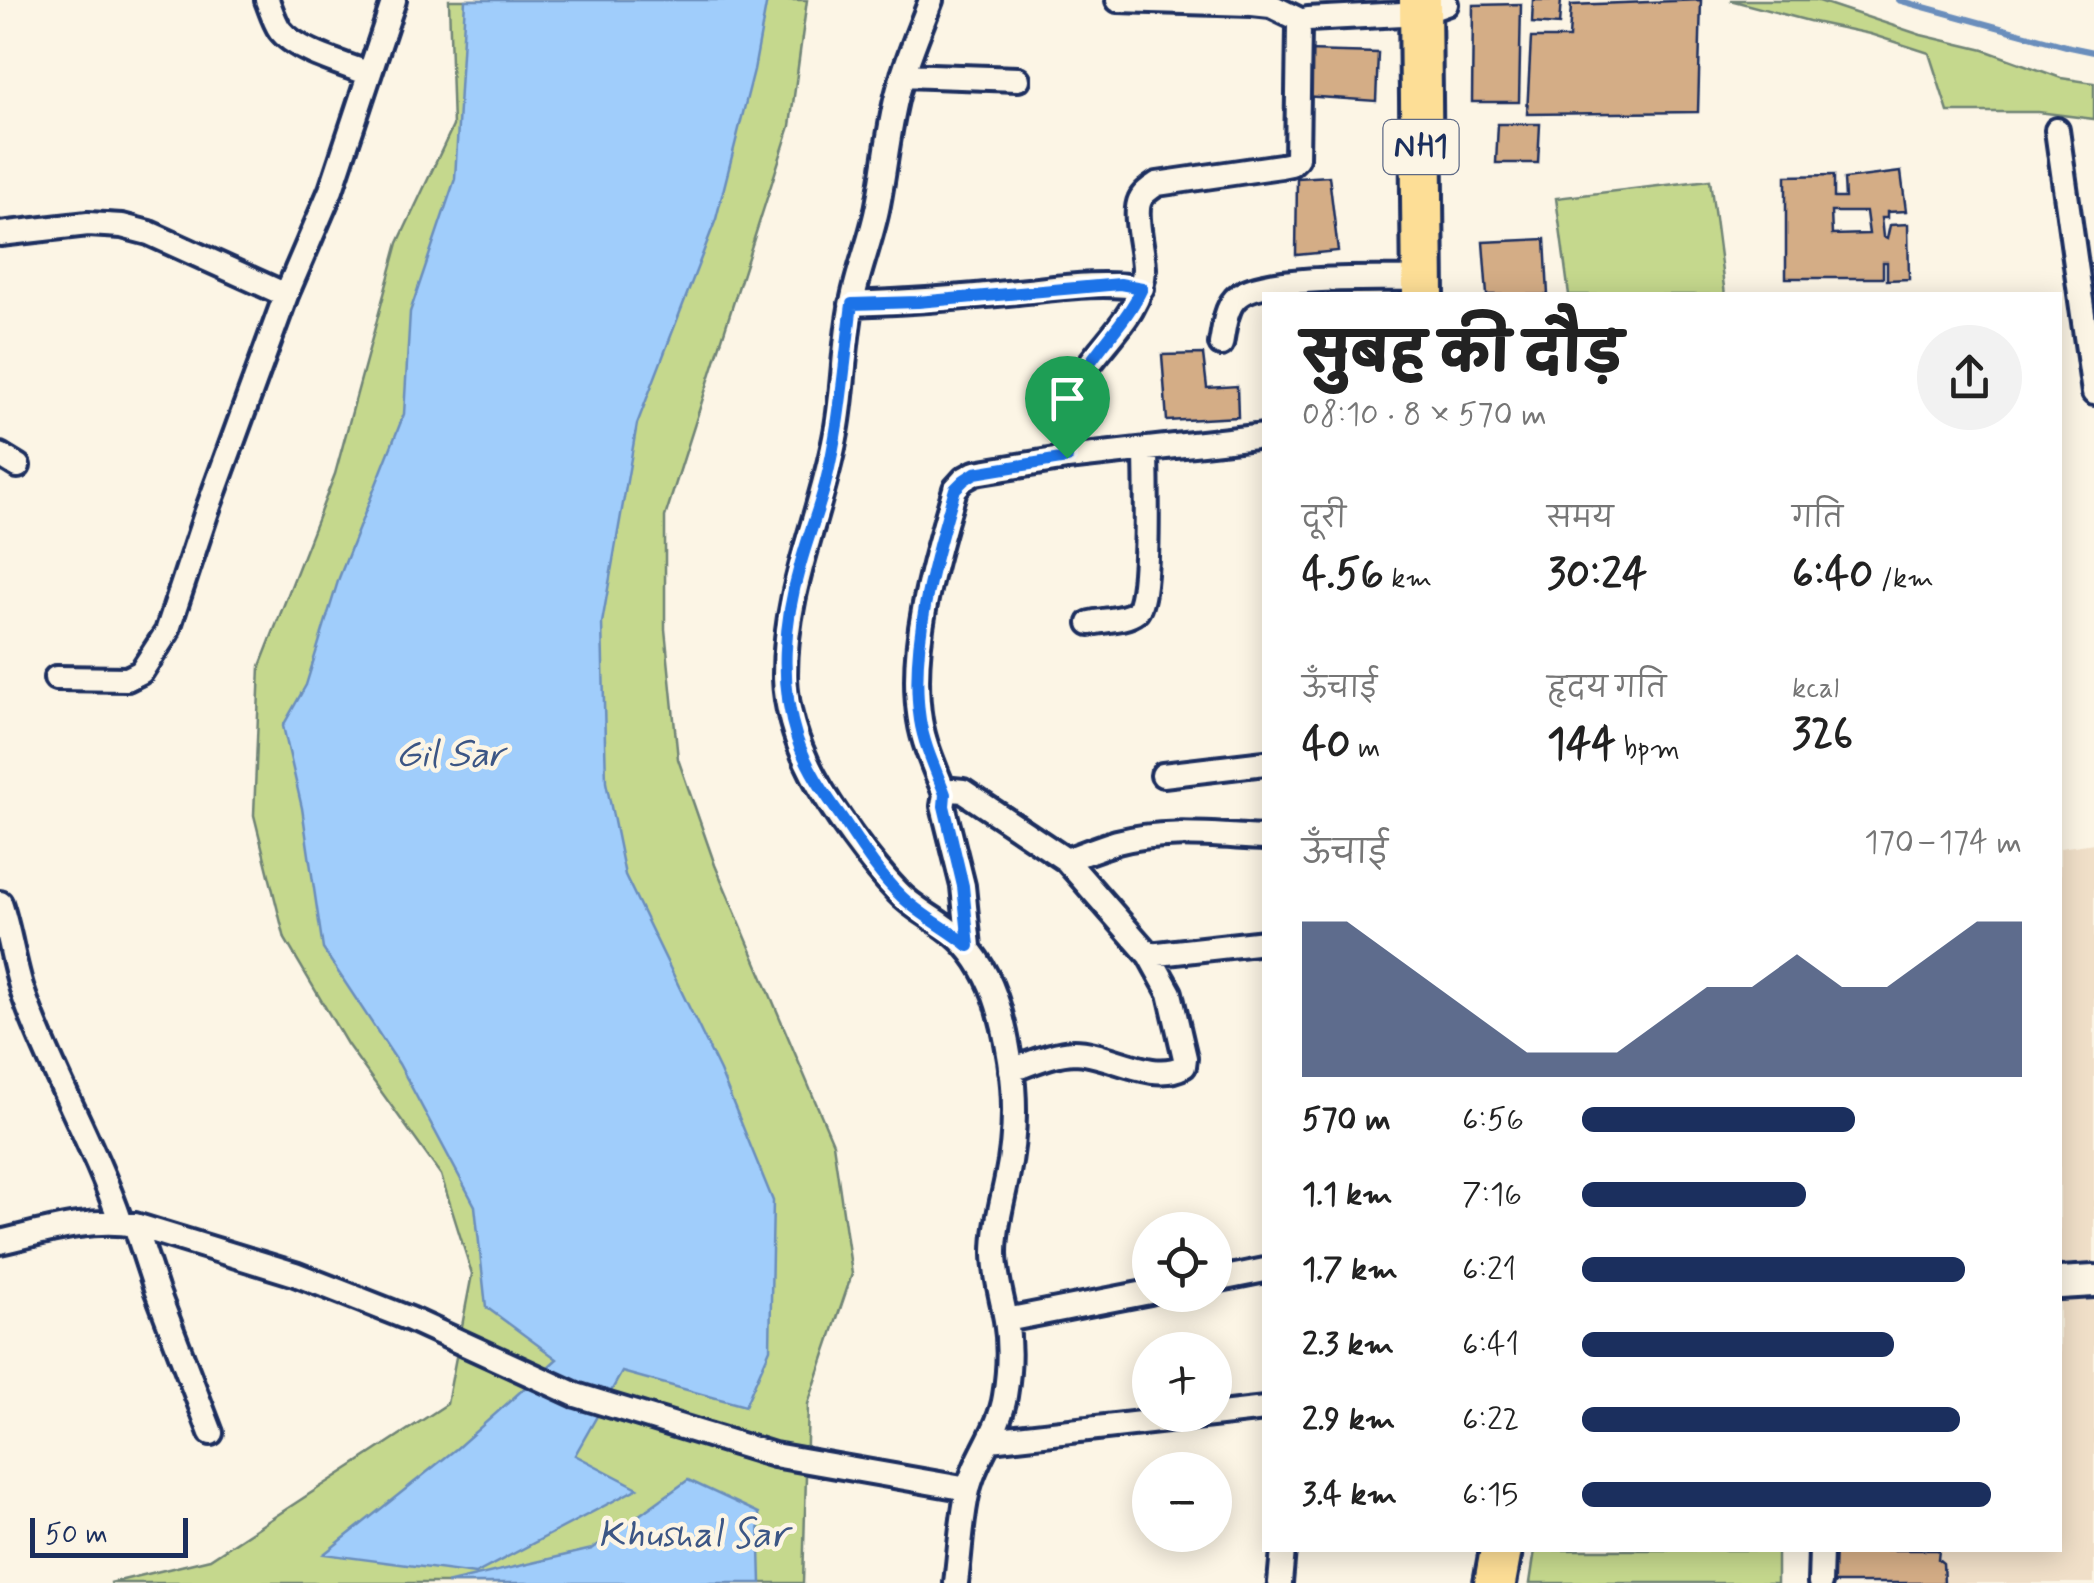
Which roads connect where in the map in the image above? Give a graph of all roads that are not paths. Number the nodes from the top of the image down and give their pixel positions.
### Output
1 (267, 0) edge
2 (394, 0) edge
3 (931, 0) edge
4 (1118, 0) edge
5 (1433, 4) edge
6 (1302, 21) junction
7 (368, 74) junction
8 (902, 75) junction
9 (1018, 79) dead end
10 (2057, 130) dead end
11 (0, 234) edge
12 (1142, 288) junction
13 (1431, 290) edge
14 (286, 295) junction
15 (852, 304) junction
16 (1220, 344) dead end
17 (2094, 393) edge
18 (1262, 436) edge
19 (1146, 449) junction
20 (1067, 458) junction
21 (1090, 622) dead end
22 (56, 678) dead end
23 (1262, 763) edge
24 (1163, 775) dead end
25 (945, 794) junction
26 (1262, 838) edge
27 (1066, 860) junction
28 (0, 903) edge
29 (1262, 942) edge
30 (969, 946) junction
31 (1149, 954) junction
32 (1012, 1070) junction
33 (128, 1224) junction
34 (0, 1242) edge
35 (1262, 1271) edge
36 (1232, 1277) edge
37 (2094, 1281) edge
38 (2062, 1282) edge
39 (1132, 1296) edge
40 (1006, 1320) junction
41 (1262, 1409) edge
42 (211, 1433) dead end
43 (990, 1440) junction
44 (968, 1489) junction
45 (1284, 1552) edge
46 (1500, 1552) edge
47 (1821, 1552) edge
48 (956, 1583) edge
49 (1280, 1583) edge
50 (1495, 1583) edge
51 (1820, 1583) edge

1 - 7 street
2 - 7 street
3 - 8 street
4 - 6 street
5 - 6 street
5 - 13 highway, NH1
6 - 12 street
7 - 14 street
8 - 9 street
8 - 15 street
10 - 17 street
11 - 14 street
12 - 15 street
12 - 20 street
13 - 16 street
14 - 22 street
15 - 30 street
18 - 19 street
19 - 20 street
19 - 21 street
20 - 25 street
23 - 24 street
25 - 27 street
25 - 30 street
26 - 27 street
27 - 31 street
28 - 33 street
29 - 31 street
30 - 32 street
31 - 32 street
32 - 40 street
33 - 34 street
33 - 42 street
33 - 44 street
35 - 36 street
37 - 38 main road
39 - 40 street
40 - 43 street
41 - 43 street
43 - 44 street
44 - 48 street
45 - 49 street
46 - 50 highway
47 - 51 street

